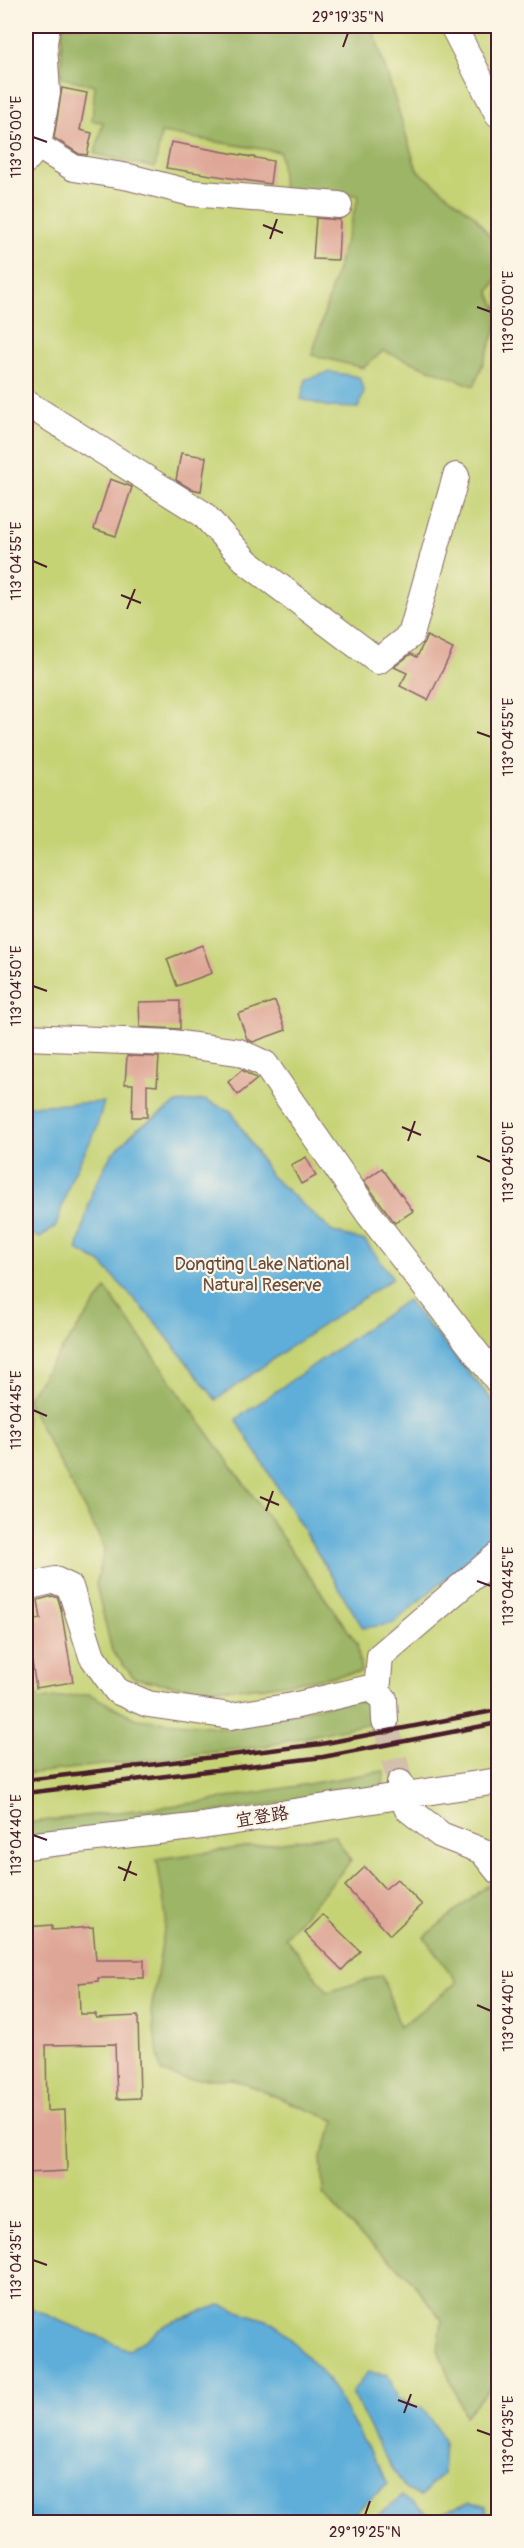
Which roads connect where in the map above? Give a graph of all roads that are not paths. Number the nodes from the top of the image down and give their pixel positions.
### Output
1 (47, 26) edge
2 (453, 26) edge
3 (498, 114) edge
4 (32, 153) edge
5 (339, 206) dead end
6 (26, 403) edge
7 (456, 476) dead end
8 (26, 1037) edge
9 (498, 1382) edge
10 (498, 1555) edge
11 (26, 1587) edge
12 (377, 1693) junction
13 (385, 1721) tunnel mouth
14 (498, 1781) edge
15 (401, 1789) junction
16 (26, 1846) edge
17 (498, 1871) edge

1 - 4 street
2 - 3 street
4 - 5 street
6 - 7 street
8 - 9 street
10 - 12 street
11 - 12 street
12 - 13 street
14 - 15 street, 宜登路
15 - 16 street, 宜登路
15 - 17 street

